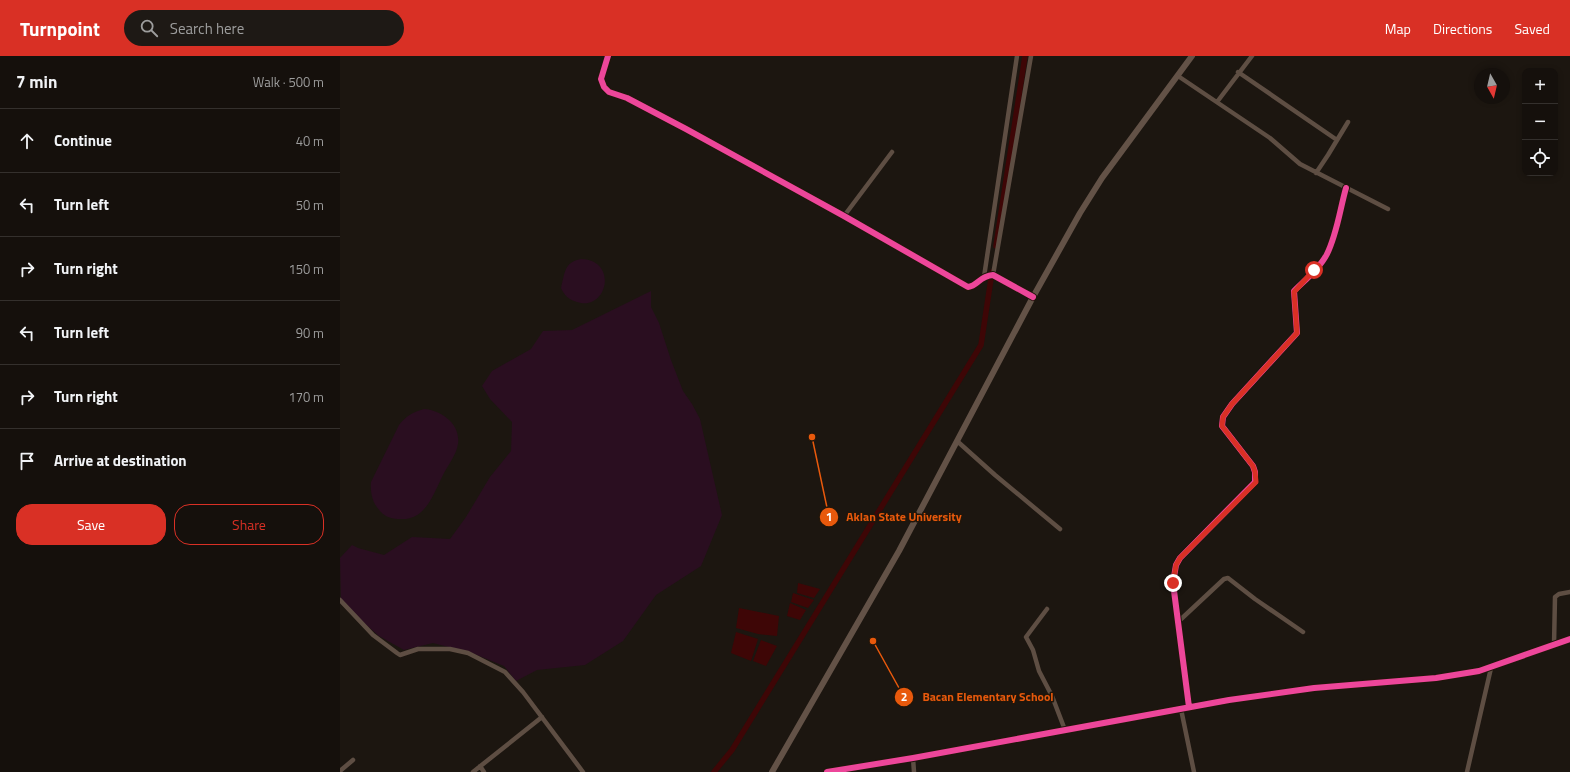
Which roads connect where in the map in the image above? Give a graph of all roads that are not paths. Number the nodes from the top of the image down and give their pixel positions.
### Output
1 (608, 56) edge
2 (1017, 56) edge
3 (1031, 56) edge
4 (1192, 56) edge
5 (1252, 56) edge
6 (1238, 72) junction
7 (1178, 76) junction
8 (1217, 102) junction
9 (1348, 122) dead end
10 (1337, 140) junction
11 (892, 152) dead end
12 (1316, 172) junction
13 (1346, 188) junction
14 (1388, 209) dead end
15 (844, 216) junction
16 (990, 275) junction
17 (1033, 297) junction
18 (957, 441) junction
19 (1060, 529) dead end
20 (1570, 592) edge
21 (340, 600) edge
22 (1047, 609) dead end
23 (1179, 621) junction
24 (1303, 632) dead end
25 (1570, 639) edge
26 (1554, 645) junction
27 (1491, 668) junction
28 (1189, 707) junction
29 (1181, 709) junction
30 (542, 717) junction
31 (1065, 730) junction
32 (913, 758) junction
33 (353, 760) dead end
34 (480, 766) junction
35 (861, 766) junction
36 (775, 770) edge
37 (340, 771) edge
38 (473, 772) edge
39 (484, 772) edge
40 (583, 772) edge
41 (827, 772) edge
42 (861, 772) edge
43 (914, 772) edge
44 (1194, 772) edge
45 (1467, 772) edge

1 - 15 street
2 - 16 street
3 - 16 street
4 - 7 main road
5 - 6 street
6 - 8 street
6 - 10 street
7 - 8 street
7 - 17 main road
8 - 12 street
9 - 10 street
10 - 12 street
11 - 15 street
12 - 13 street
13 - 14 street
13 - 23 street
15 - 16 street
16 - 17 street
17 - 18 main road
18 - 19 street
18 - 36 main road
20 - 26 street
21 - 30 street
22 - 31 street
23 - 24 street
23 - 28 street
25 - 26 street
26 - 27 street
27 - 28 street
27 - 45 street
28 - 29 street
29 - 31 street
29 - 44 street
30 - 34 street
30 - 40 street
31 - 32 street
32 - 35 street
32 - 43 street
33 - 37 street
34 - 38 street
34 - 39 street
35 - 41 street
35 - 42 street

